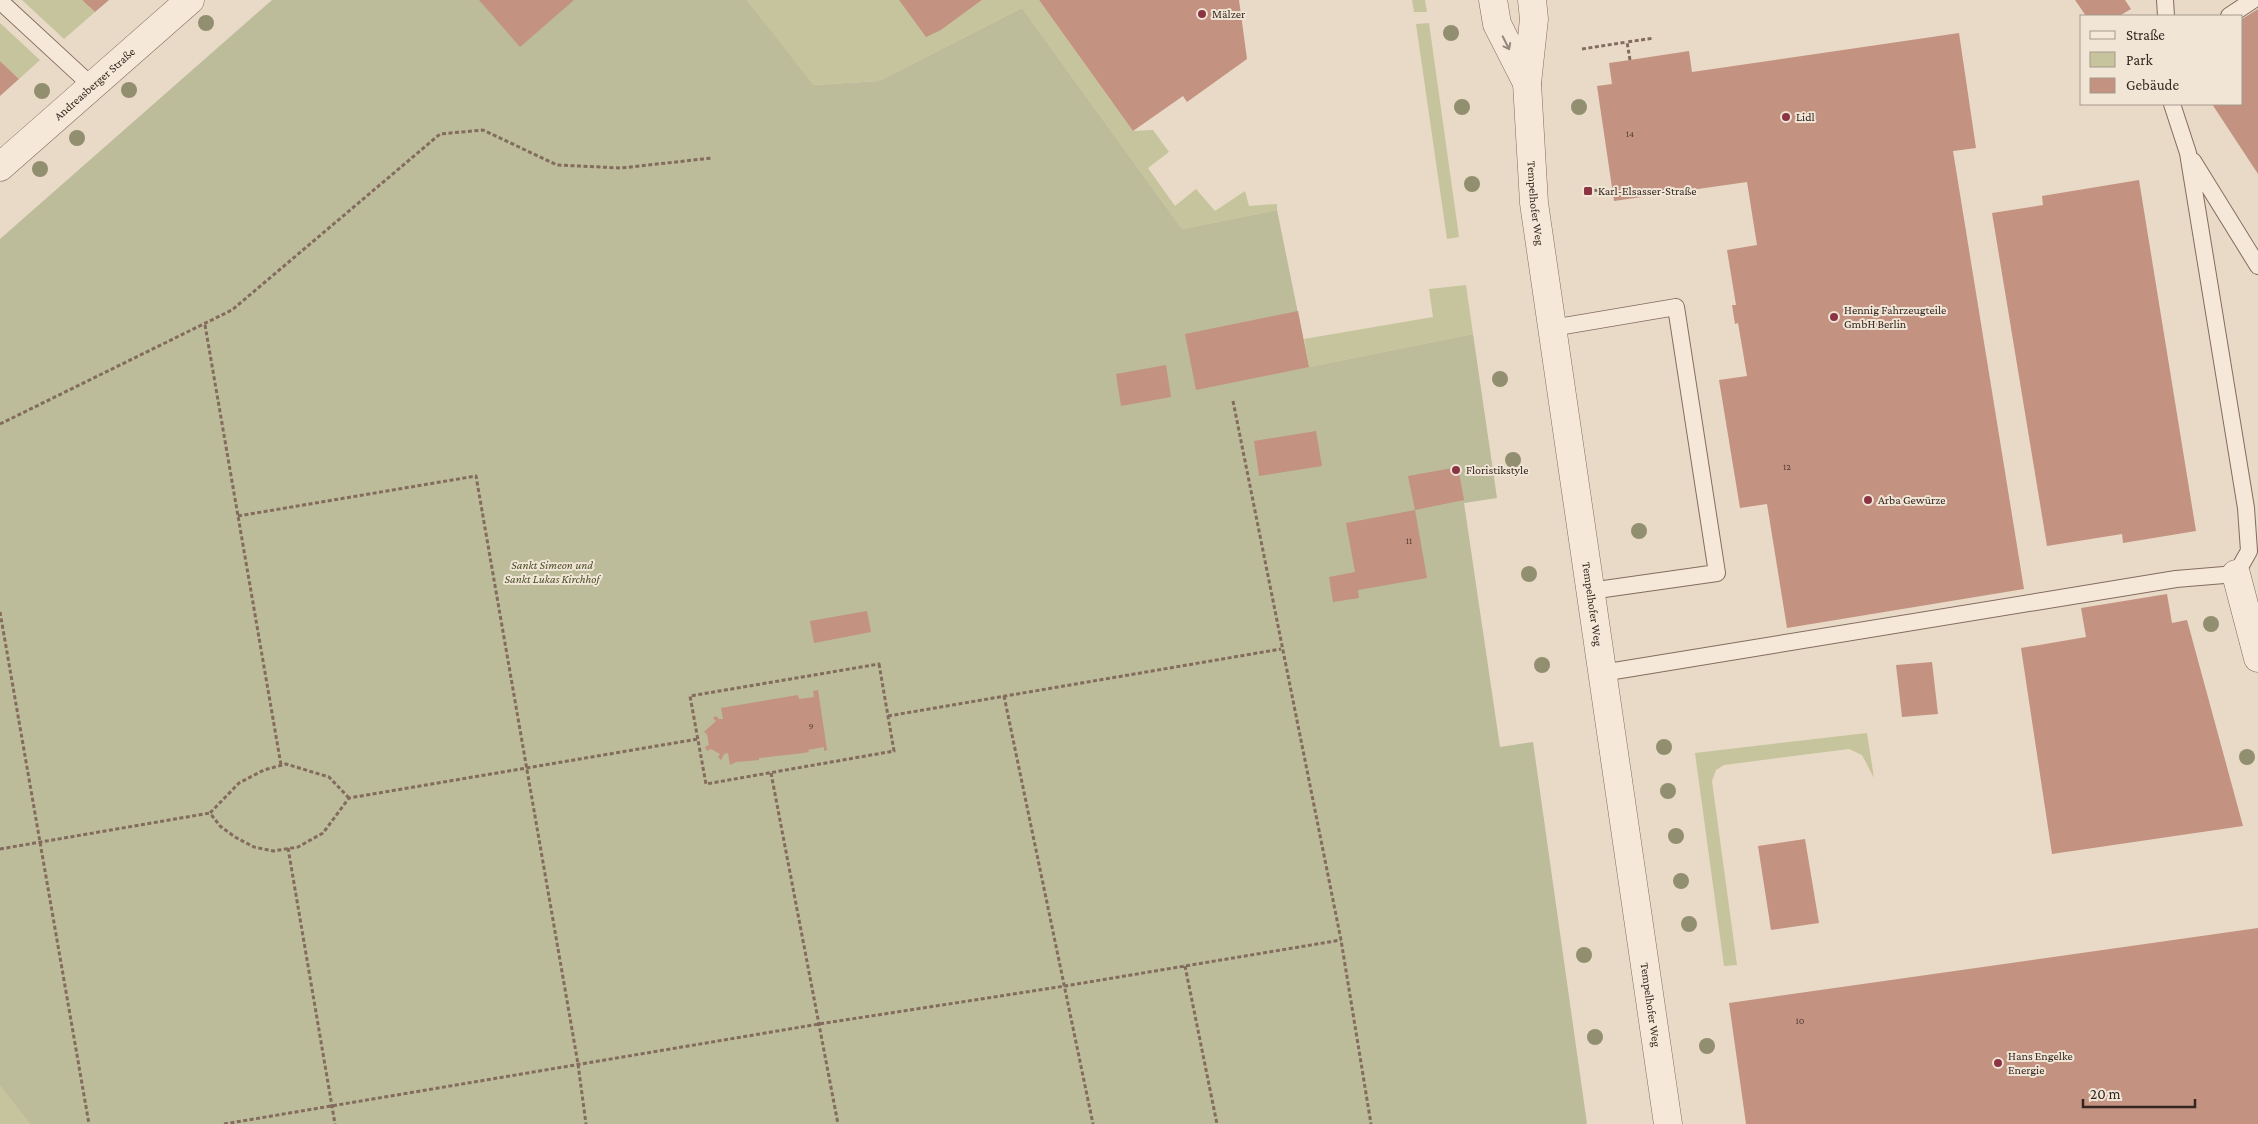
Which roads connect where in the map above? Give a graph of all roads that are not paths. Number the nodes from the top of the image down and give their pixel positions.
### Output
1 (190, 0) edge
2 (1493, 0) edge
3 (1532, 0) edge
4 (2165, 0) edge
5 (2253, 0) edge
6 (0, 1) edge
7 (2166, 15) edge
8 (2230, 15) edge
9 (1527, 83) junction
10 (92, 86) junction
11 (2172, 105) edge
12 (2188, 154) junction
13 (0, 167) edge
14 (2258, 266) edge
15 (1552, 328) junction
16 (2236, 574) junction
17 (1590, 591) junction
18 (2258, 658) edge
19 (1602, 673) junction
20 (1668, 1124) edge

1 - 10 street, Andreasberger Straße
2 -> 9 street, Tempelhofer Weg
3 - 9 street, Tempelhofer Weg
4 - 7 lane
5 - 8 lane
6 - 10 lane
9 - 15 street, Tempelhofer Weg
10 - 13 street, Andreasberger Straße
11 - 12 lane
12 - 14 lane
12 - 16 lane
15 - 17 street, Tempelhofer Weg
15 - 17 lane
16 - 18 street
16 - 19 lane
17 - 19 street, Tempelhofer Weg
19 - 20 street, Tempelhofer Weg

